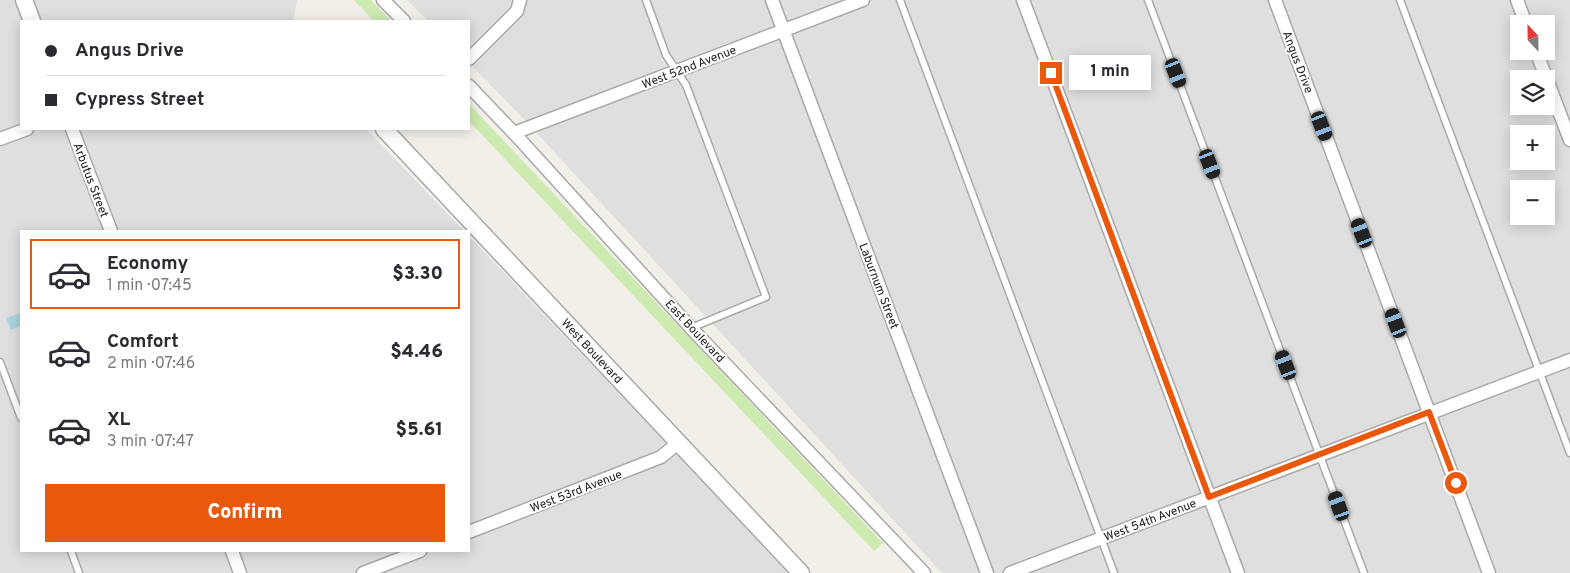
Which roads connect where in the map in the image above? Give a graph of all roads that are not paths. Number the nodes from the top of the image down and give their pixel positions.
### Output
1 (24, 0) edge
2 (383, 0) edge
3 (520, 0) edge
4 (646, 0) edge
5 (772, 0) edge
6 (863, 0) edge
7 (900, 0) edge
8 (1023, 0) edge
9 (1148, 0) edge
10 (1275, 0) edge
11 (1400, 0) edge
12 (1517, 0) edge
13 (1523, 15) edge
14 (32, 20) edge
15 (403, 20) edge
16 (783, 30) junction
17 (470, 58) edge
18 (1539, 60) edge
19 (677, 71) junction
20 (470, 87) edge
21 (24, 130) edge
22 (72, 130) edge
23 (385, 130) edge
24 (514, 133) junction
25 (0, 139) edge
26 (1570, 140) edge
27 (111, 230) edge
28 (692, 328) junction
29 (1570, 360) edge
30 (0, 362) edge
31 (1539, 371) junction
32 (1429, 412) junction
33 (20, 415) edge
34 (678, 443) junction
35 (1570, 453) edge
36 (1320, 455) junction
37 (1209, 497) junction
38 (470, 532) edge
39 (1100, 539) junction
40 (71, 552) edge
41 (232, 552) edge
42 (418, 552) edge
43 (393, 568) edge
44 (79, 573) edge
45 (240, 573) edge
46 (363, 573) edge
47 (802, 573) edge
48 (924, 573) edge
49 (987, 573) edge
50 (1010, 573) edge
51 (1114, 573) edge
52 (1238, 573) edge
53 (1364, 573) edge
54 (1489, 573) edge

1 - 14 street
2 - 15 street
3 - 17 street
4 - 19 lane
5 - 16 street, Laburnum Street
6 - 16 street, West 52nd Avenue
7 - 39 lane
8 - 37 street
9 - 36 lane
10 - 32 street, Angus Drive
11 - 31 lane
12 - 13 street
16 - 19 street, West 52nd Avenue
16 - 49 street, Laburnum Street
18 - 26 street
19 - 24 street, West 52nd Avenue
19 - 28 lane
20 - 24 street, East Boulevard
21 - 25 street
22 - 27 street, Arbutus Street
23 - 34 street, West Boulevard
24 - 28 street, East Boulevard
28 - 48 street, East Boulevard
29 - 31 street, West 54th Avenue
30 - 33 lane
31 - 32 street, West 54th Avenue
31 - 35 lane
32 - 36 street, West 54th Avenue
32 - 54 street, Angus Drive
34 - 38 street, West 53rd Avenue
34 - 47 street, West Boulevard
36 - 37 street, West 54th Avenue
36 - 53 lane
37 - 39 street, West 54th Avenue
37 - 52 street
39 - 50 street, West 54th Avenue
39 - 51 lane
40 - 44 lane
41 - 45 street
42 - 43 street
43 - 46 street

